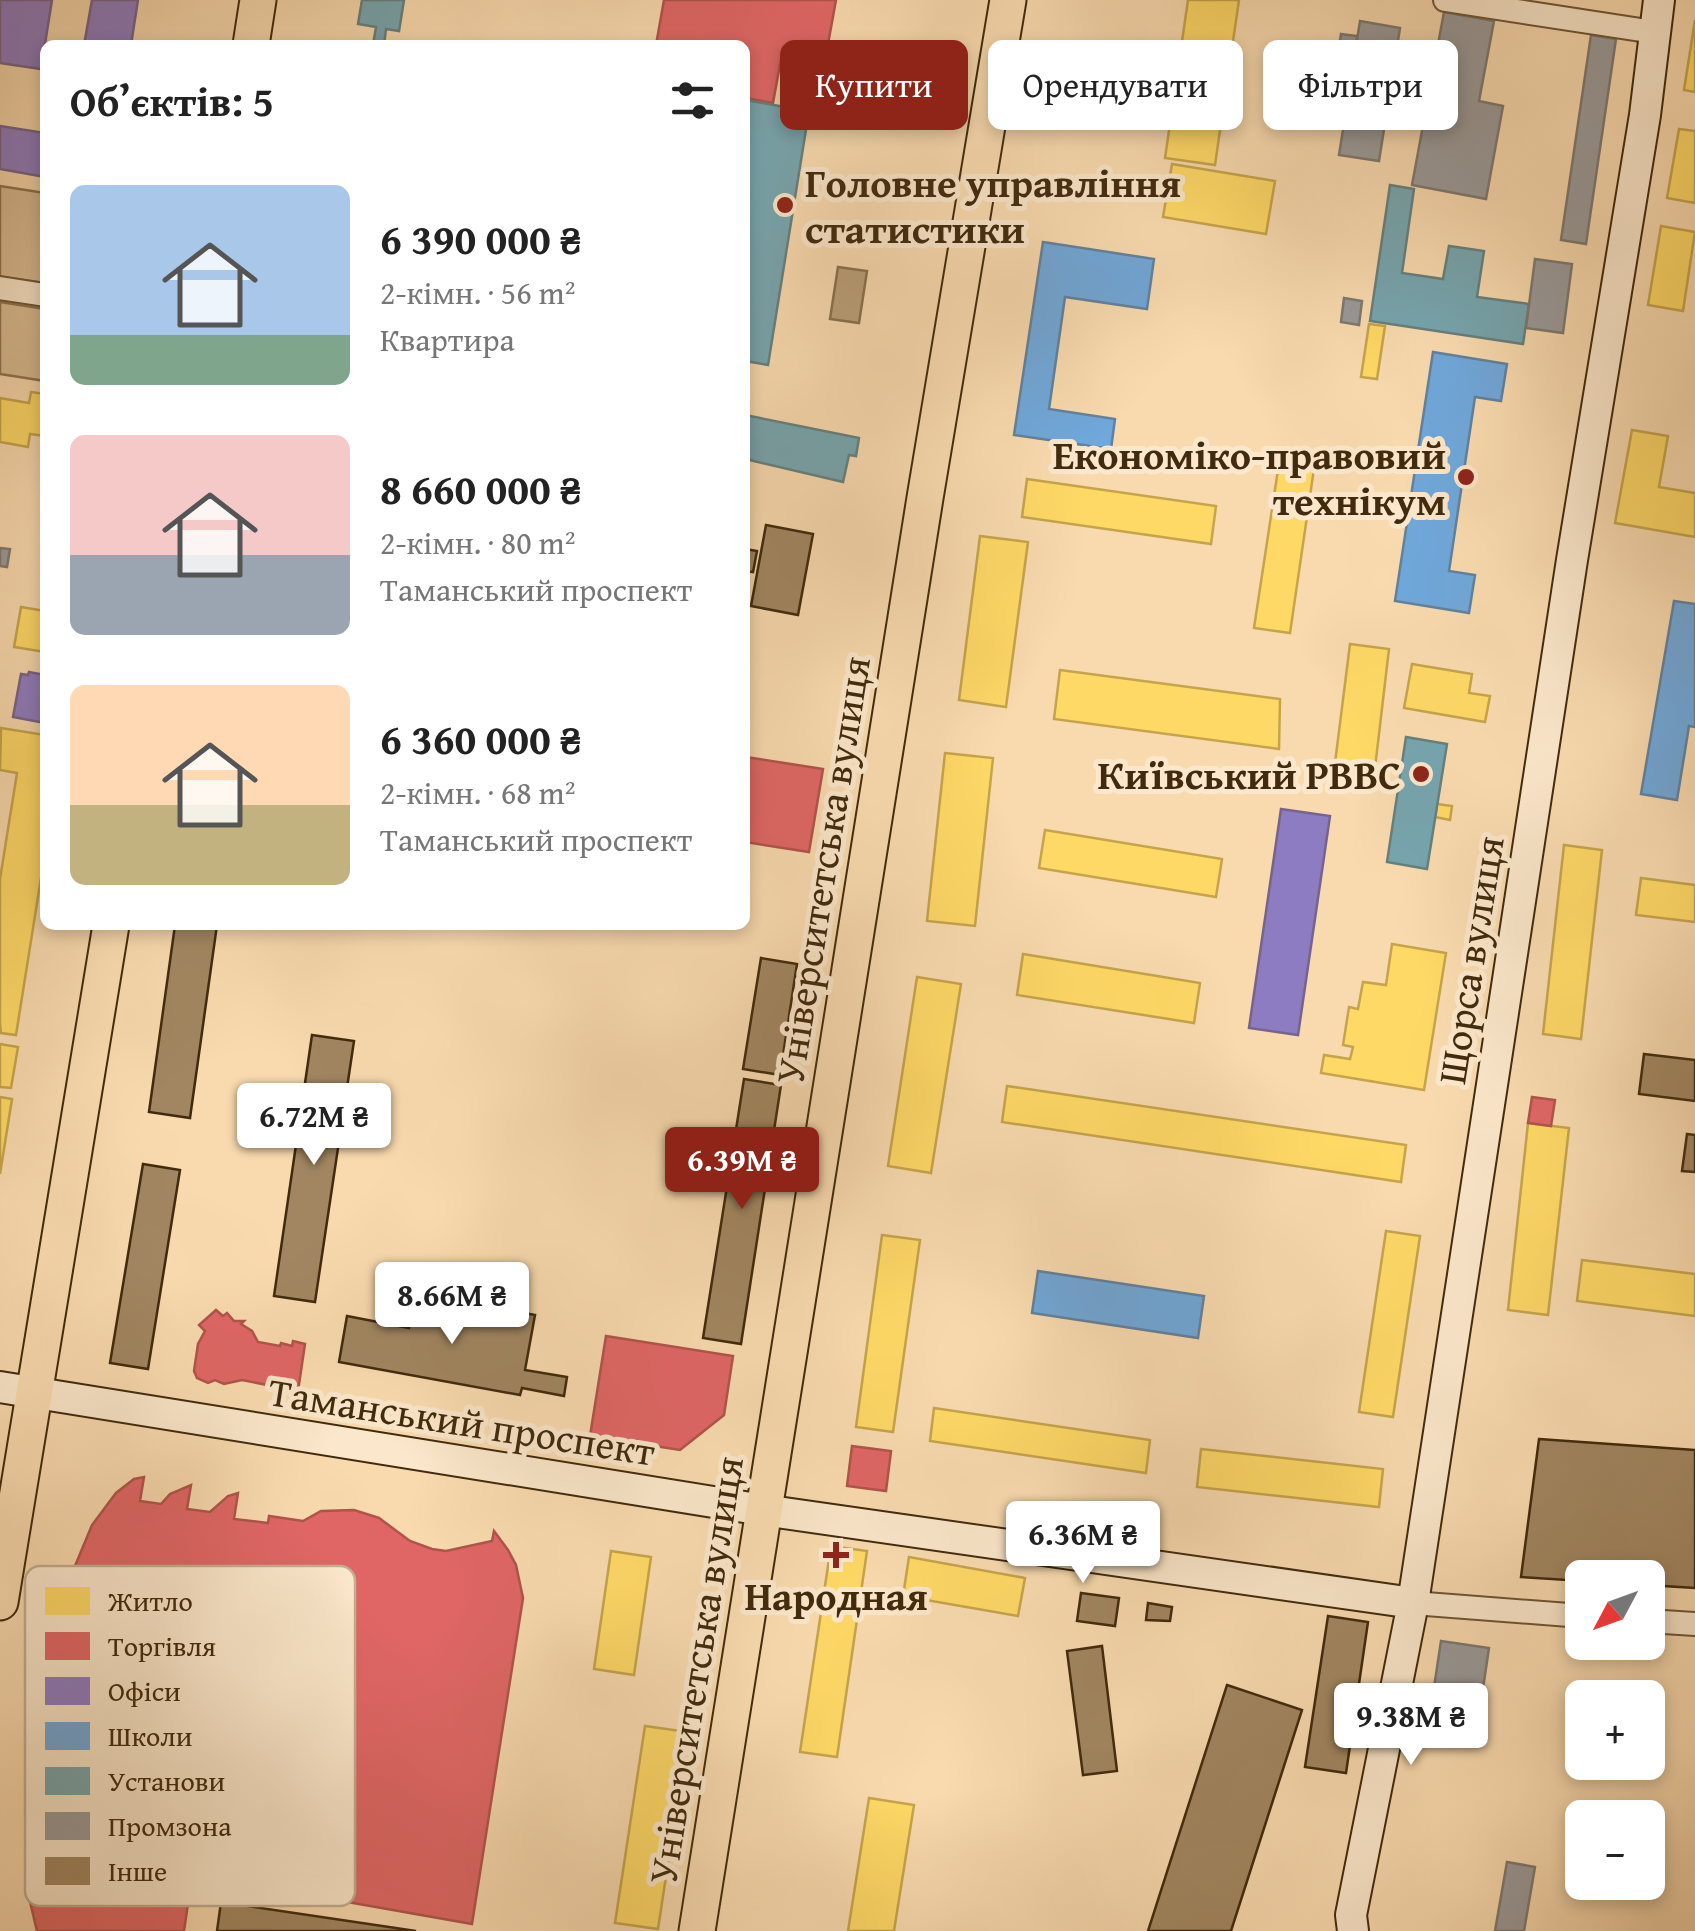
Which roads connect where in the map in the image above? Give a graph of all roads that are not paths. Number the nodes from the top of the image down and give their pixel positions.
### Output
1 (258, 0) edge
2 (1008, 0) edge
3 (1445, 0) edge
4 (1659, 0) edge
5 (1654, 32) junction
6 (252, 40) edge
7 (0, 288) edge
8 (40, 293) edge
9 (110, 930) edge
10 (11, 1394) edge
11 (763, 1510) junction
12 (0, 1602) edge
13 (1413, 1603) junction
14 (1565, 1615) edge
15 (1665, 1622) edge
16 (1695, 1624) edge
17 (697, 1931) edge
18 (1353, 1931) edge

1 - 6 main road
2 - 11 main road, Університетська вулиця
3 - 5 street
4 - 5 street, Щорса вулиця
5 - 13 street, Щорса вулиця
7 - 8 street
9 - 10 main road
10 - 11 street, Таманський проспект
10 - 12 main road
11 - 13 street, Таманський проспект
11 - 17 main road, Університетська вулиця
13 - 14 street
13 - 18 street, Щорса вулиця
15 - 16 street

